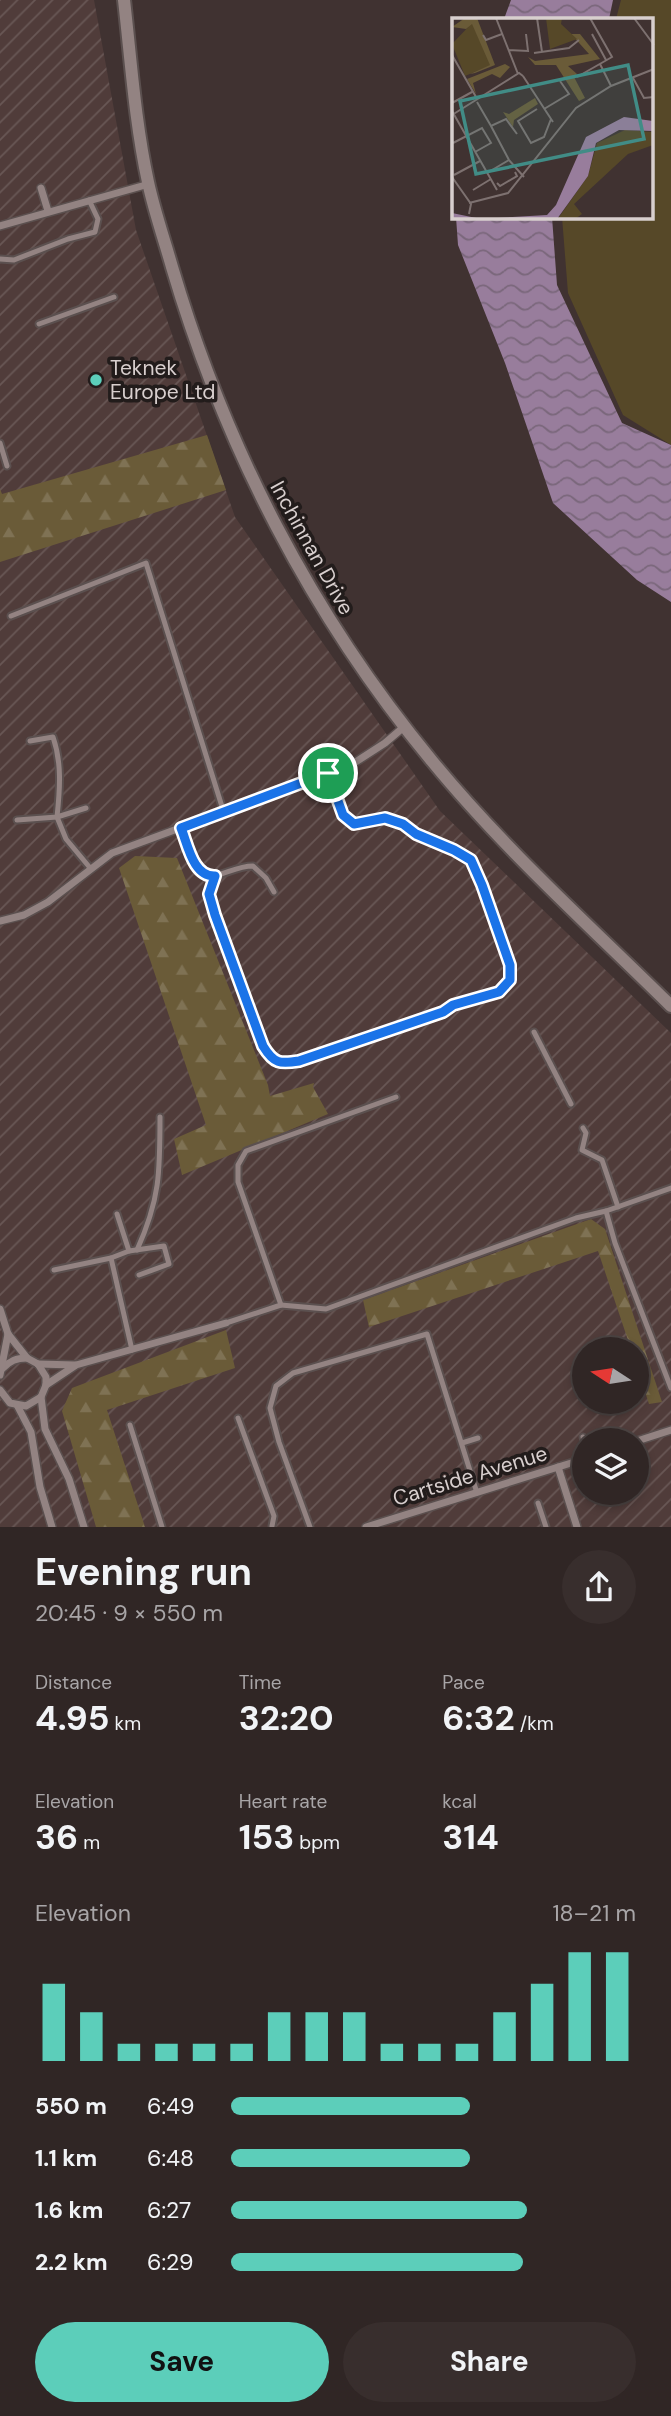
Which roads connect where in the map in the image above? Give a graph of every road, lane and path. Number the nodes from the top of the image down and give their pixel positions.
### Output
1 (124, 0) edge
2 (149, 184) junction
3 (41, 188) dead end
4 (89, 200) junction
5 (48, 211) junction
6 (0, 226) edge
7 (0, 259) edge
8 (114, 297) dead end
9 (39, 324) dead end
10 (0, 443) edge
11 (8, 466) dead end
12 (11, 616) dead end
13 (405, 726) junction
14 (30, 741) dead end
15 (328, 773) junction
16 (86, 808) dead end
17 (224, 813) junction
18 (57, 817) junction
19 (17, 820) dead end
20 (181, 828) junction
21 (91, 869) junction
22 (215, 876) junction
23 (274, 891) dead end
24 (0, 921) edge
25 (671, 1006) edge
26 (534, 1032) dead end
27 (396, 1097) dead end
28 (570, 1104) dead end
29 (160, 1117) dead end
30 (583, 1128) dead end
31 (671, 1188) edge
32 (618, 1207) junction
33 (606, 1211) junction
34 (117, 1214) dead end
35 (137, 1250) junction
36 (129, 1251) junction
37 (111, 1258) junction
38 (54, 1270) dead end
39 (139, 1275) dead end
40 (281, 1305) junction
41 (0, 1309) edge
42 (226, 1323) joint
43 (8, 1334) junction
44 (132, 1350) junction
45 (27, 1359) junction
46 (38, 1364) junction
47 (76, 1365) junction
48 (1, 1372) edge
49 (46, 1385) junction
50 (671, 1388) edge
51 (1, 1395) edge
52 (41, 1397) junction
53 (17, 1405) junction
54 (238, 1418) dead end
55 (130, 1425) dead end
56 (671, 1430) edge
57 (649, 1437) edge
58 (478, 1438) dead end
59 (462, 1443) junction
60 (572, 1463) edge
61 (558, 1467) junction
62 (477, 1493) junction
63 (538, 1503) dead end
64 (272, 1526) edge
65 (52, 1527) edge
66 (84, 1527) edge
67 (162, 1527) edge
68 (310, 1527) edge
69 (366, 1527) edge
70 (546, 1527) edge
71 (578, 1527) edge

1 - 2 street, Inchinnan Drive
2 - 4 street
2 - 13 street, Inchinnan Drive
3 - 5 street
4 - 5 street
4 - 7 lane
5 - 6 street
8 - 9 lane
10 - 11 lane
12 - 17 lane
13 - 15 street
13 - 25 street, Inchinnan Drive
14 - 18 lane
15 - 17 street
15 - 22 lane
16 - 18 lane
17 - 20 street
18 - 19 lane
18 - 21 lane
20 - 21 street
20 - 22 lane
21 - 24 street
22 - 23 lane
26 - 28 lane
27 - 40 lane
29 - 35 lane
30 - 32 lane
31 - 32 lane
32 - 33 lane
33 - 40 lane
33 - 50 lane
34 - 36 lane
35 - 36 lane
35 - 39 lane
36 - 37 lane
37 - 38 lane
37 - 44 lane
40 - 42 lane
41 - 43 street
42 - 44 street
43 - 45 street
43 - 48 street
44 - 47 street
45 - 46 street
45 - 48 street
46 - 47 street
46 - 49 street
47 - 49 street
49 - 52 street
51 - 53 street
52 - 53 street
52 - 66 street
53 - 65 street
54 - 64 lane
55 - 67 lane
56 - 57 street
58 - 59 lane
59 - 62 lane
59 - 68 lane
60 - 61 street, Cartside Avenue
61 - 62 street, Cartside Avenue
61 - 71 street
62 - 69 street, Cartside Avenue
63 - 70 lane

